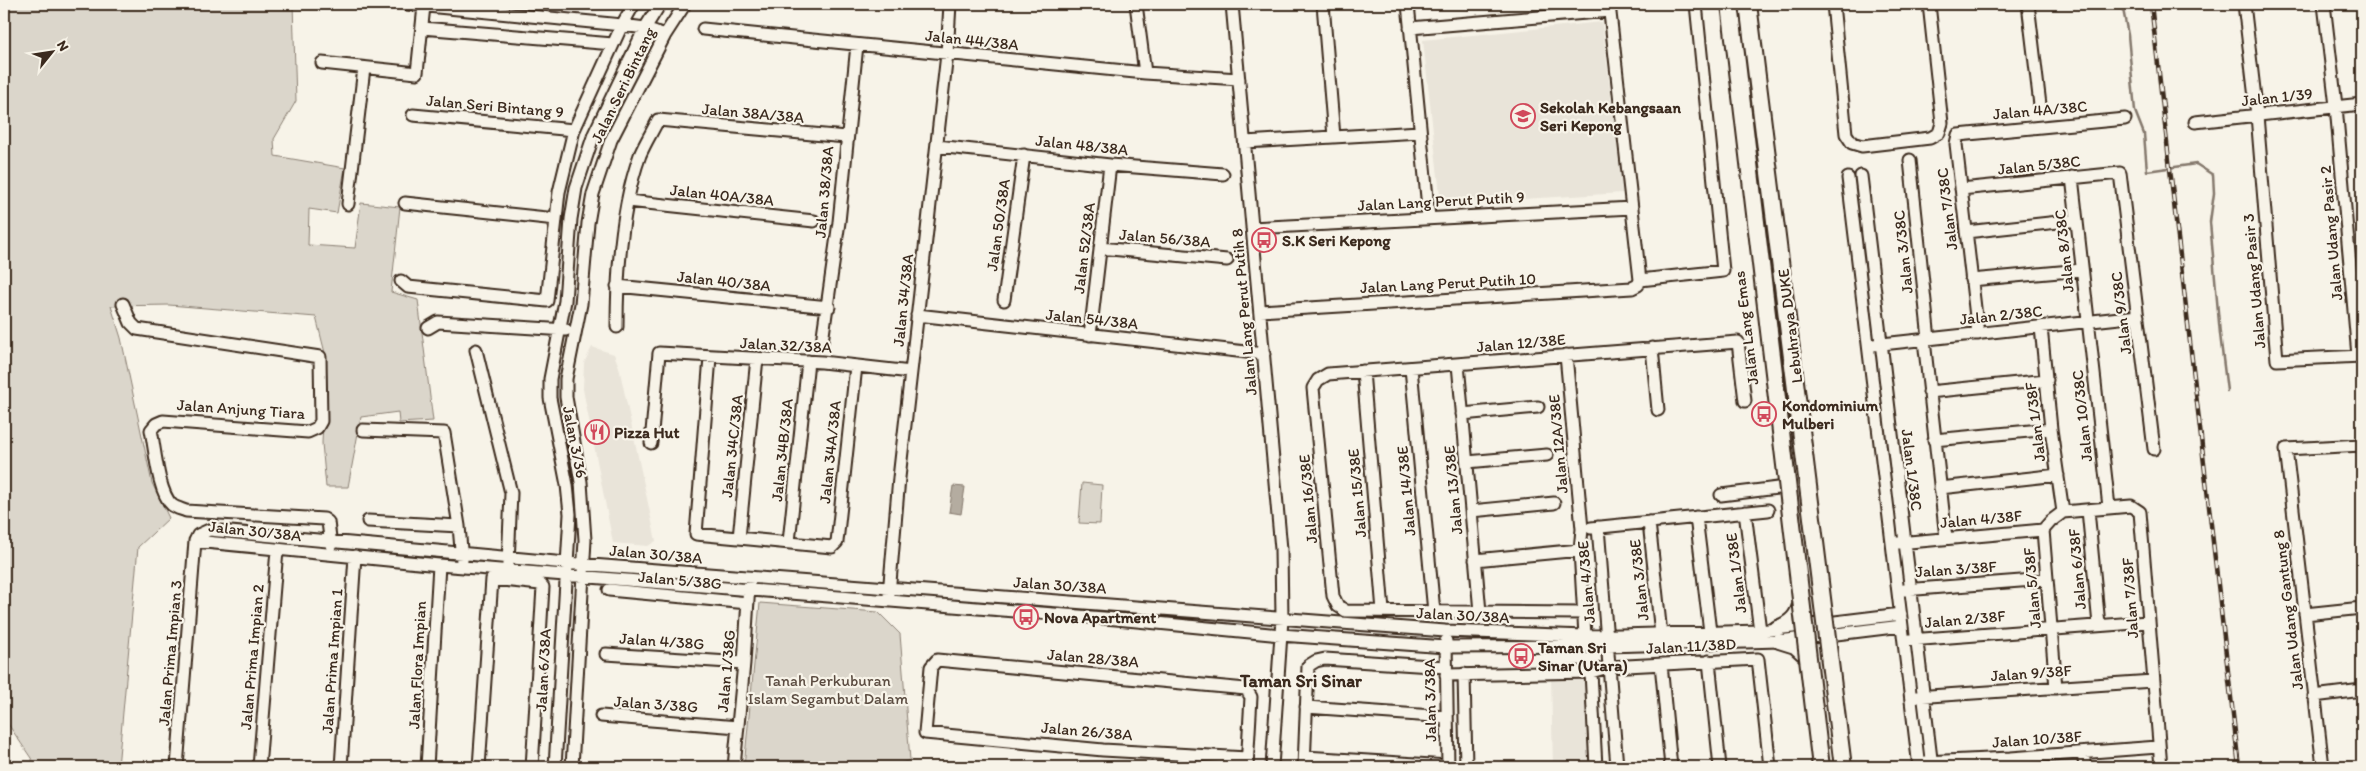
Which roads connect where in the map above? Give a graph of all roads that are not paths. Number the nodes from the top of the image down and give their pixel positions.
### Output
1 (407, 4) edge
2 (412, 4) edge
3 (634, 4) edge
4 (660, 4) edge
5 (685, 4) edge
6 (950, 4) edge
7 (1136, 4) edge
8 (1232, 4) edge
9 (1323, 4) edge
10 (1408, 4) edge
11 (1696, 4) edge
12 (1730, 4) edge
13 (1748, 4) edge
14 (1752, 4) edge
15 (1833, 4) edge
16 (1929, 4) edge
17 (2028, 4) edge
18 (2244, 4) edge
19 (2324, 4) edge
20 (424, 6) junction
21 (455, 6) edge
22 (1610, 8) edge
23 (622, 25) junction
24 (422, 28) junction
25 (645, 28) junction
26 (1410, 28) junction
27 (703, 29) dead end
28 (665, 36) junction
29 (613, 44) junction
30 (857, 45) junction
31 (948, 54) junction
32 (322, 63) dead end
33 (364, 68) junction
34 (1145, 73) junction
35 (1239, 79) junction
36 (2362, 104) edge
37 (2040, 105) dead end
38 (2336, 106) junction
39 (413, 115) dead end
40 (2257, 115) junction
41 (2126, 119) dead end
42 (2195, 122) dead end
43 (574, 130) junction
44 (1420, 132) junction
45 (1958, 135) joint
46 (846, 137) junction
47 (1334, 137) junction
48 (1244, 142) junction
49 (937, 146) junction
50 (1024, 155) junction
51 (1910, 160) dead end
52 (1110, 165) junction
53 (2120, 173) joint
54 (1223, 174) dead end
55 (1861, 176) dead end
56 (2072, 177) junction
57 (1848, 178) dead end
58 (1961, 189) junction
59 (628, 201) junction
60 (405, 203) dead end
61 (348, 204) dead end
62 (1632, 208) junction
63 (1429, 218) junction
64 (556, 219) junction
65 (2077, 220) junction
66 (814, 221) dead end
67 (1252, 228) junction
68 (1966, 232) junction
69 (1100, 248) junction
70 (1227, 260) dead end
71 (2082, 270) junction
72 (1971, 280) junction
73 (401, 281) dead end
74 (1639, 282) junction
75 (617, 286) junction
76 (1004, 300) dead end
77 (123, 304) dead end
78 (828, 308) junction
79 (1260, 311) junction
80 (917, 314) junction
81 (2138, 316) junction
82 (2088, 322) junction
83 (617, 327) dead end
84 (2041, 327) junction
85 (428, 328) dead end
86 (560, 329) junction
87 (575, 332) junction
88 (1978, 334) junction
89 (1090, 335) junction
90 (1926, 340) junction
91 (822, 342) dead end
92 (1880, 344) junction
93 (1868, 346) junction
94 (1652, 348) junction
95 (476, 350) dead end
96 (1264, 354) junction
97 (1566, 355) junction
98 (2360, 356) edge
99 (710, 357) junction
100 (757, 358) junction
101 (808, 361) junction
102 (1458, 364) junction
103 (856, 366) junction
104 (1411, 368) junction
105 (1364, 371) junction
106 (911, 372) junction
107 (2047, 380) junction
108 (1314, 388) joint
109 (1929, 392) junction
110 (1745, 400) dead end
111 (1538, 407) dead end
112 (1658, 410) dead end
113 (1462, 414) junction
114 (2051, 429) junction
115 (362, 430) dead end
116 (1934, 440) junction
117 (651, 443) dead end
118 (2362, 445) edge
119 (2154, 449) dead end
120 (1547, 455) dead end
121 (1466, 462) junction
122 (2058, 475) junction
123 (1786, 487) junction
124 (1940, 488) junction
125 (1721, 495) dead end
126 (1554, 503) dead end
127 (2109, 507) junction
128 (1768, 510) dead end
129 (2088, 510) junction
130 (1471, 511) junction
131 (1746, 512) junction
132 (2063, 512) junction
133 (1696, 517) junction
134 (368, 520) dead end
135 (1649, 522) junction
136 (459, 526) junction
137 (1598, 527) junction
138 (1582, 529) junction
139 (2043, 530) junction
140 (739, 538) junction
141 (1946, 538) junction
142 (331, 540) junction
143 (195, 542) junction
144 (789, 542) junction
145 (1905, 542) junction
146 (1892, 544) junction
147 (277, 550) junction
148 (1580, 550) junction
149 (462, 554) junction
150 (330, 555) junction
151 (355, 556) junction
152 (508, 558) junction
153 (1475, 560) junction
154 (566, 563) junction
155 (583, 564) junction
156 (439, 565) junction
157 (461, 566) junction
158 (508, 570) junction
159 (694, 573) junction
160 (492, 574) junction
161 (565, 575) junction
162 (582, 576) junction
163 (750, 578) junction
164 (2047, 579) junction
165 (694, 585) junction
166 (889, 589) junction
167 (1910, 589) junction
168 (610, 590) dead end
169 (749, 590) junction
170 (1898, 590) junction
171 (1801, 600) junction
172 (888, 601) junction
173 (748, 602) junction
174 (2362, 608) edge
175 (1383, 611) junction
176 (1434, 612) junction
177 (1480, 612) junction
178 (1584, 613) junction
179 (1901, 614) junction
180 (2305, 614) junction
181 (1282, 618) junction
182 (2148, 622) junction
183 (2098, 625) junction
184 (1902, 626) junction
185 (2051, 628) junction
186 (1820, 629) junction
187 (1445, 631) junction
188 (1760, 631) junction
189 (1805, 631) junction
190 (1710, 632) junction
191 (1661, 634) junction
192 (1778, 634) junction
193 (1281, 635) junction
194 (1585, 636) junction
195 (1916, 639) junction
196 (1904, 640) junction
197 (1607, 641) junction
198 (1446, 647) junction
199 (606, 654) dead end
200 (1807, 658) junction
201 (1709, 661) junction
202 (744, 663) junction
203 (1661, 664) junction
204 (1608, 667) junction
205 (1446, 671) junction
206 (1591, 672) junction
207 (1464, 674) junction
208 (2153, 681) junction
209 (2056, 688) junction
210 (2362, 690) edge
211 (1923, 696) junction
212 (2314, 696) junction
213 (1911, 698) junction
214 (1306, 707) junction
215 (601, 716) dead end
216 (1447, 717) junction
217 (738, 727) junction
218 (925, 733) joint
219 (2158, 747) junction
220 (2083, 753) junction
221 (1305, 762) edge
222 (1247, 763) edge
223 (2011, 763) edge
224 (1931, 764) edge
225 (1919, 765) edge
226 (178, 767) edge
227 (259, 767) edge
228 (341, 767) edge
229 (427, 767) edge
230 (479, 767) edge
231 (532, 767) edge
232 (555, 767) edge
233 (572, 767) edge
234 (734, 767) edge
235 (1272, 767) edge
236 (1448, 767) edge
237 (1466, 767) edge
238 (1596, 767) edge
239 (1617, 767) edge
240 (1671, 767) edge
241 (1720, 767) edge
242 (1770, 767) edge
243 (1820, 767) edge
244 (1838, 767) edge
245 (1843, 767) edge
246 (2085, 767) edge
247 (2161, 767) edge
248 (2323, 767) edge

1 - 2 street
2 - 20 street
3 - 23 street
4 - 25 street, Jalan Seri Bintang
5 - 28 street, Jalan Seri Bintang
6 - 31 street, Jalan 34/38A
7 - 34 street
8 - 35 street, Jalan Lang Perut Putih 8
9 - 47 street
10 - 26 street
11 - 74 street, Jalan Lang Perut Putih 10
12 - 123 main road, Jalan Lang Emas
12 - 243 highway, Lebuhraya DUKE, bridge
13 - 245 highway, Lebuhraya DUKE, bridge
14 - 186 main road
15 - 16 street
17 - 37 street
18 - 40 street
19 - 38 street, Jalan Udang Pasir 2
20 - 21 street
20 - 24 street
21 - 23 street
22 - 26 street
22 - 62 street
23 - 25 street
23 - 29 street
24 - 29 street
24 - 33 street
25 - 28 street
25 - 86 street, Jalan Seri Bintang
26 - 44 street
27 - 30 street, Jalan 44/38A
28 - 87 street, Jalan Seri Bintang
29 - 43 street
30 - 31 street, Jalan 44/38A
30 - 46 street, Jalan 38/38A
31 - 34 street, Jalan 44/38A
31 - 49 street, Jalan 34/38A
32 - 33 street
33 - 61 street
34 - 35 street, Jalan 44/38A
35 - 48 street, Jalan Lang Perut Putih 8
36 - 38 street, Jalan 1/39
38 - 40 street, Jalan 1/39
38 - 98 street, Jalan Udang Pasir 2
39 - 43 street, Jalan Seri Bintang 9
40 - 42 street, Jalan 1/39
40 - 98 street, Jalan Udang Pasir 3
41 - 45 street, Jalan 4A/38C
43 - 64 street
44 - 47 street
44 - 63 street
45 - 58 street, Jalan 7/38C
46 - 59 street, Jalan 38A/38A
46 - 78 street, Jalan 38/38A
47 - 48 street
48 - 67 street, Jalan Lang Perut Putih 8
49 - 50 street, Jalan 48/38A
49 - 80 street, Jalan 34/38A
50 - 52 street, Jalan 48/38A
50 - 76 street, Jalan 50/38A
51 - 90 street, Jalan 3/38C
52 - 54 street, Jalan 48/38A
52 - 69 street, Jalan 52/38A
53 - 56 street, Jalan 5/38C
53 - 81 street, Jalan 9/38C
55 - 92 street, Jalan 1/38C
56 - 58 street, Jalan 5/38C
56 - 65 street, Jalan 8/38C
57 - 93 street, Jalan 1/38C
58 - 68 street, Jalan 7/38C
59 - 66 street, Jalan 40A/38A
59 - 75 street
60 - 64 street
62 - 63 street, Jalan Lang Perut Putih 9
62 - 74 street
63 - 67 street, Jalan Lang Perut Putih 9
64 - 73 street
65 - 68 street
65 - 71 street, Jalan 8/38C
67 - 79 street, Jalan Lang Perut Putih 8
68 - 72 street, Jalan 7/38C
69 - 70 street, Jalan 56/38A
69 - 89 street, Jalan 52/38A
71 - 72 street
71 - 82 street, Jalan 8/38C
72 - 88 street, Jalan 7/38C
74 - 79 street, Jalan Lang Perut Putih 10
75 - 78 street, Jalan 40/38A
75 - 83 street
77 - 142 street, Jalan Anjung Tiara
78 - 91 street, Jalan 38/38A
79 - 96 street, Jalan Lang Perut Putih 8
80 - 89 street, Jalan 54/38A
80 - 106 street, Jalan 34/38A
81 - 82 street, Jalan 2/38C
81 - 119 street, Jalan 9/38C
82 - 84 street, Jalan 2/38C
82 - 127 street, Jalan 10/38C
84 - 88 street, Jalan 2/38C
84 - 107 street, Jalan 1/38F
85 - 86 street
86 - 87 street
86 - 154 street, Jalan 3/36
87 - 155 street, Jalan 3/36
88 - 90 street, Jalan 2/38C
89 - 96 street, Jalan 54/38A
90 - 92 street, Jalan 2/38C
90 - 109 street, Jalan 3/38C
92 - 93 street, Jalan 2/38C
92 - 145 street, Jalan 1/38C
93 - 146 street, Jalan 1/38C
94 - 97 street, Jalan 12/38E
94 - 110 street, Jalan 12/38E
94 - 112 street
95 - 152 street
96 - 181 street, Jalan Lang Perut Putih 8
97 - 102 street, Jalan 12/38E
97 - 138 street, Jalan 12A/38E
99 - 100 street, Jalan 32/38A
99 - 117 street, Jalan 32/38A
99 - 140 street
100 - 101 street, Jalan 32/38A
100 - 140 street, Jalan 34C/38A
101 - 103 street, Jalan 32/38A
101 - 144 street, Jalan 34B/38A
102 - 104 street, Jalan 12/38E
102 - 113 street, Jalan 13/38E
103 - 106 street, Jalan 32/38A
103 - 144 street, Jalan 34A/38A
104 - 105 street, Jalan 12/38E
104 - 176 street, Jalan 14/38E
105 - 108 street, Jalan 12/38E
105 - 175 street, Jalan 15/38E
106 - 166 street, Jalan 34/38A
107 - 109 street
107 - 114 street, Jalan 1/38F
108 - 175 street, Jalan 16/38E
109 - 116 street, Jalan 3/38C
111 - 113 street
113 - 121 street, Jalan 13/38E
114 - 116 street
114 - 122 street, Jalan 1/38F
115 - 136 street
116 - 124 street, Jalan 3/38C
118 - 180 street, Jalan Udang Gantung 8
120 - 121 street
121 - 130 street, Jalan 13/38E
122 - 124 street
122 - 132 street, Jalan 1/38F
123 - 125 street
123 - 171 main road, Jalan Lang Emas
124 - 141 street, Jalan 3/38C
126 - 130 street
127 - 129 street
127 - 182 street, Jalan 7/38F
128 - 131 street
129 - 132 street
129 - 183 street, Jalan 6/38F
130 - 153 street, Jalan 13/38E
131 - 133 street
131 - 188 street, Jalan 1/38E
132 - 139 street, Jalan 5/38F
133 - 135 street
133 - 190 street
134 - 136 street
135 - 137 street
135 - 191 street, Jalan 3/38E
136 - 149 street
137 - 138 street
137 - 197 street, Jalan 4/38E
138 - 148 street, Jalan 12A/38E
139 - 141 street, Jalan 4/38F
139 - 164 street, Jalan 5/38F
140 - 144 street
141 - 145 street, Jalan 4/38F
142 - 143 street, Jalan 30/38A
142 - 149 street, Jalan 30/38A
142 - 150 street, Jalan Anjung Tiara
143 - 147 street, Jalan 30/38A
143 - 226 street, Jalan Prima Impian 3
145 - 146 street, Jalan 4/38F
145 - 167 street, Jalan 1/38C
146 - 170 street, Jalan 1/38C
147 - 150 street, Jalan 30/38A
147 - 227 street, Jalan Prima Impian 2
148 - 153 street
148 - 178 street, Jalan 12A/38E
149 - 152 street, Jalan 30/38A
149 - 157 street
150 - 151 street, Jalan 30/38A
151 - 156 street, Jalan 30/38A
151 - 228 street, Jalan Prima Impian 1
152 - 154 street, Jalan 30/38A
152 - 158 street
153 - 177 street, Jalan 13/38E
154 - 155 street, Jalan 30/38A
154 - 161 street, Jalan 3/36
155 - 159 street, Jalan 30/38A
155 - 162 street, Jalan 3/36
156 - 157 street, Jalan 30/38A
156 - 229 street, Jalan Flora Impian
157 - 160 street, Jalan 30/38A
158 - 160 street, Jalan 30/38A
158 - 161 street, Jalan 30/38A
159 - 163 street, Jalan 30/38A
159 - 165 street
160 - 230 street
160 - 231 street
161 - 162 street, Jalan 30/38A
161 - 232 street, Jalan 6/38A
162 - 165 street, Jalan 30/38A
162 - 233 street
163 - 166 street, Jalan 30/38A
163 - 169 street, Jalan 1/38G
164 - 167 street, Jalan 3/38F
164 - 185 street, Jalan 5/38F
165 - 169 street, Jalan 30/38A
166 - 172 street, Jalan 34/38A
166 - 181 street, Jalan 30/38A
167 - 170 street, Jalan 3/38F
167 - 195 street, Jalan 1/38C
168 - 173 street, Jalan 5/38G
169 - 172 street, Jalan 30/38A
169 - 173 street, Jalan 1/38G
170 - 179 street, Jalan 1/38C
171 - 189 main road, Jalan Lang Emas
171 - 192 main road
172 - 193 street, Jalan 30/38A
173 - 202 street, Jalan 1/38G
174 - 180 street
175 - 176 street
176 - 177 street
177 - 178 street
178 - 194 street, Jalan 12A/38E
179 - 184 street, Jalan 1/38C
179 - 186 street
180 - 212 street, Jalan Udang Gantung 8
181 - 187 street, Jalan 30/38A
181 - 193 street, Jalan Lang Perut Putih 8
182 - 183 street, Jalan 2/38F
182 - 208 street, Jalan 7/38F
183 - 185 street, Jalan 2/38F
184 - 186 street
184 - 196 street, Jalan 1/38C
185 - 195 street, Jalan 2/38F
185 - 209 street, Jalan 5/38F
186 - 189 street, Jalan 30/38A
186 - 244 main road
187 - 194 street, Jalan 30/38A
187 - 198 street, Jalan 3/38A
188 - 190 street, Jalan 30/38A
188 - 192 street, Jalan 30/38A
189 - 192 street, Jalan 30/38A
189 - 200 main road, Jalan Lang Emas
190 - 191 street, Jalan 30/38A
191 - 197 street, Jalan 30/38A
192 - 197 street, Jalan 30/38A
192 - 200 main road
193 - 198 street, Jalan 30/38A
193 - 235 street, Jalan Lang Perut Putih 8
194 - 197 street, Jalan 30/38A
195 - 196 street, Jalan 2/38F
195 - 211 street, Jalan 1/38C
196 - 213 street, Jalan 1/38C
197 - 198 street, Jalan 30/38A
197 - 204 street, Jalan 4/38E
198 - 205 street, Jalan 3/38A
199 - 202 street, Jalan 4/38G
200 - 243 main road, Jalan Lang Emas
201 - 203 street, Jalan 11/38D
201 - 241 street
201 - 242 street, Jalan 11/38D
202 - 217 street, Jalan 1/38G
203 - 204 street, Jalan 11/38D
203 - 240 street
204 - 206 street, Jalan 11/38D
204 - 239 street, Jalan 4/38E
205 - 207 street, Jalan 11/38D
205 - 214 street, Jalan 11/38D
205 - 216 street, Jalan 3/38A
206 - 207 street, Jalan 11/38D
206 - 238 street
207 - 237 street
208 - 209 street, Jalan 9/38F
208 - 219 street, Jalan 7/38F
209 - 211 street, Jalan 9/38F
210 - 212 street
211 - 213 street, Jalan 9/38F
211 - 224 street, Jalan 1/38C
212 - 248 street, Jalan Udang Gantung 8
213 - 225 street, Jalan 1/38C
214 - 216 street
214 - 221 street
215 - 217 street, Jalan 3/38G
216 - 236 street, Jalan 3/38A
217 - 234 street, Jalan 1/38G
218 - 222 street, Jalan 26/38A
218 - 222 street, Jalan 28/38A
219 - 220 street, Jalan 10/38F
219 - 247 street, Jalan 7/38F
220 - 223 street, Jalan 10/38F
220 - 246 street
221 - 236 street
223 - 224 street, Jalan 10/38F
224 - 225 street, Jalan 10/38F

